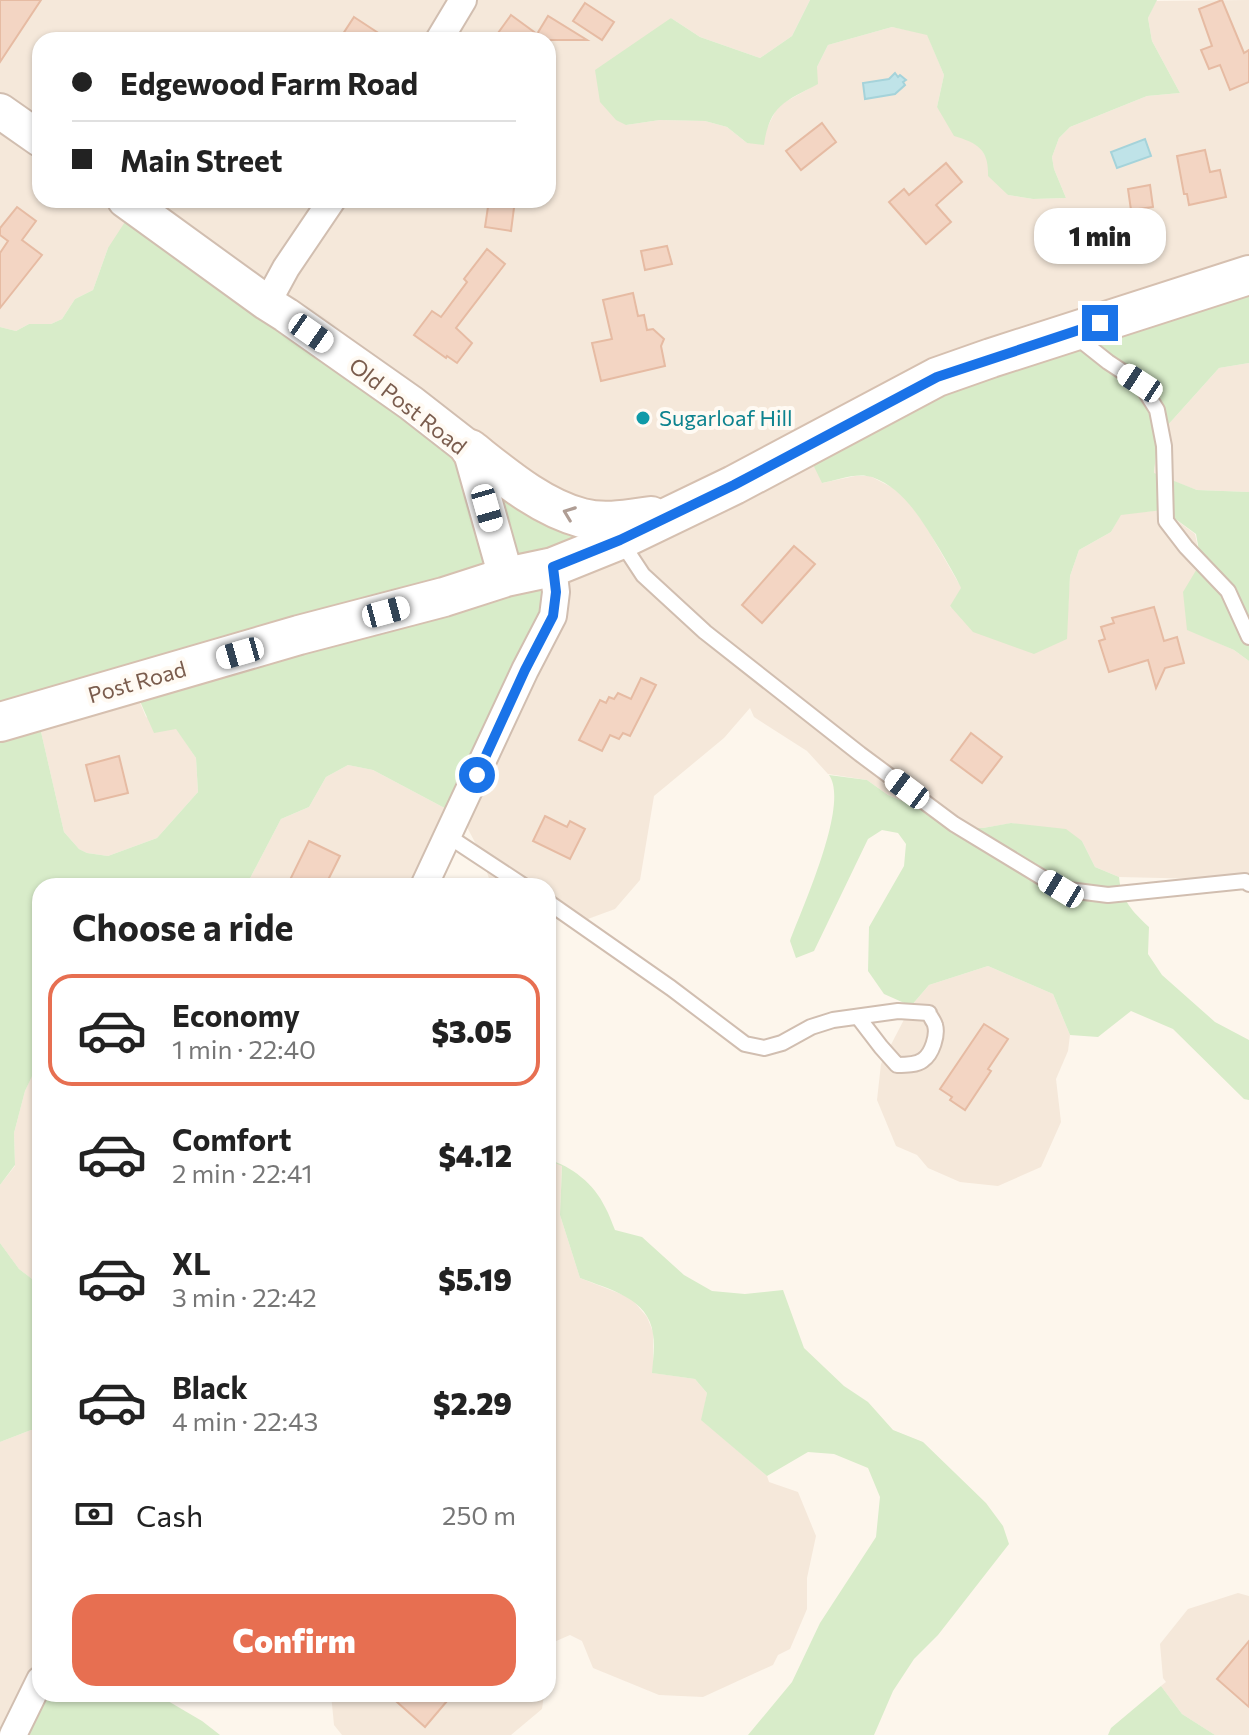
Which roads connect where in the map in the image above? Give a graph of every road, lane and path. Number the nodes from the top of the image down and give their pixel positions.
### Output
1 (463, 0) edge
2 (444, 32) edge
3 (0, 111) edge
4 (32, 133) edge
5 (136, 208) edge
6 (327, 208) edge
7 (1249, 275) edge
8 (267, 303) junction
9 (1070, 332) junction
10 (470, 449) junction
11 (674, 514) junction
12 (620, 540) junction
13 (553, 567) junction
14 (506, 577) junction
15 (1249, 637) edge
16 (0, 722) edge
17 (448, 836) junction
18 (428, 878) edge
19 (512, 878) edge
20 (1249, 884) edge
21 (556, 908) edge
22 (858, 1017) junction
23 (32, 1696) edge
24 (13, 1735) edge

1 - 2 street
3 - 4 street
5 - 8 street, Old Post Road
6 - 8 street
7 - 9 main road, Post Road
8 - 10 street, Old Post Road
9 - 11 main road, Post Road
9 - 15 lane
11 -> 10 main road
10 - 14 street, Old Post Road
11 - 12 main road, Post Road
12 - 13 main road, Post Road
12 - 20 lane
13 - 14 main road, Post Road
13 - 17 street
14 - 16 main road, Post Road
17 - 18 street
17 - 19 lane
21 - 22 lane
22 - 22 lane
23 - 24 street

